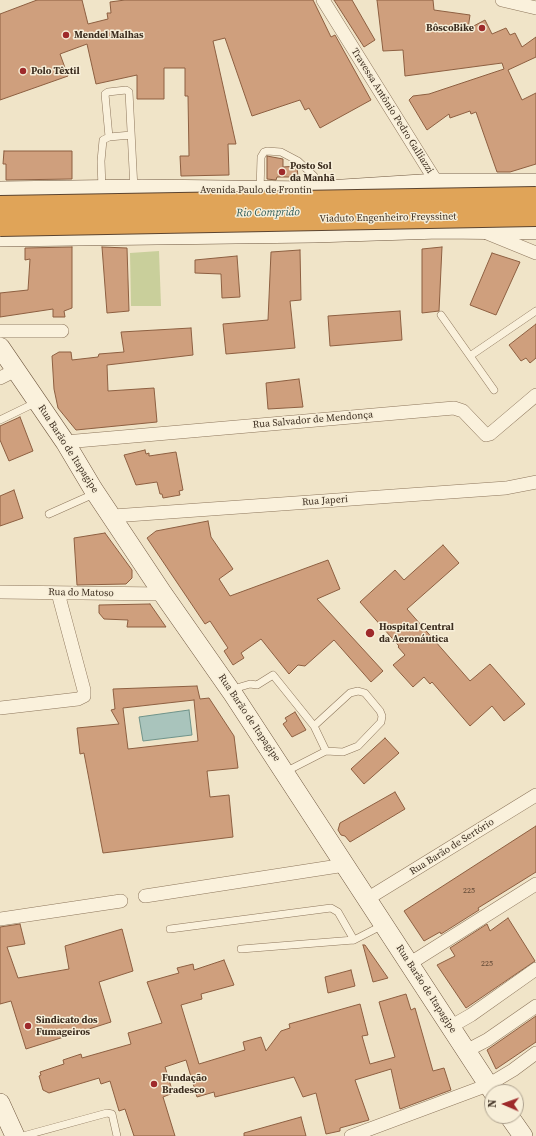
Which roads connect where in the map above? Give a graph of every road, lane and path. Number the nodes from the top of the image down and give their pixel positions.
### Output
1 (323, 0) edge
2 (502, 0) edge
3 (524, 2) edge
4 (536, 8) edge
5 (131, 135) junction
6 (109, 137) junction
7 (536, 183) edge
8 (437, 184) junction
9 (102, 189) junction
10 (138, 189) junction
11 (0, 191) edge
12 (316, 191) junction
13 (260, 192) junction
14 (536, 198) edge
15 (0, 207) edge
16 (536, 215) edge
17 (0, 225) edge
18 (439, 229) junction
19 (480, 230) junction
20 (536, 230) edge
21 (314, 233) junction
22 (142, 236) junction
23 (0, 237) edge
24 (536, 253) edge
25 (536, 311) edge
26 (441, 315) dead end
27 (0, 331) edge
28 (62, 331) dead end
29 (0, 347) edge
30 (470, 356) junction
31 (8, 374) edge
32 (494, 390) dead end
33 (536, 395) edge
34 (37, 402) junction
35 (0, 420) edge
36 (65, 442) junction
37 (536, 482) edge
38 (96, 492) junction
39 (49, 514) dead end
40 (113, 516) junction
41 (0, 592) edge
42 (58, 593) junction
43 (163, 594) junction
44 (233, 694) junction
45 (0, 708) edge
46 (314, 726) junction
47 (326, 751) junction
48 (285, 772) junction
49 (536, 795) edge
50 (345, 865) junction
51 (536, 884) edge
52 (145, 896) dead end
53 (367, 899) junction
54 (121, 901) dead end
55 (0, 919) edge
56 (384, 924) junction
57 (170, 929) dead end
58 (354, 940) junction
59 (241, 949) dead end
60 (409, 964) junction
61 (536, 969) edge
62 (536, 1006) edge
63 (450, 1027) junction
64 (466, 1051) junction
65 (536, 1053) edge
66 (488, 1084) edge
67 (497, 1084) edge
68 (484, 1091) edge
69 (0, 1103) edge
70 (515, 1124) edge
71 (15, 1136) edge
72 (23, 1136) edge
73 (118, 1136) edge
74 (351, 1136) edge
75 (523, 1136) edge

1 - 8 street, Travessa Antônio Pedro Galliazzi
2 - 3 street
3 - 4 street
5 - 6 lane
5 - 6 lane
5 - 10 lane
6 - 9 lane
7 - 8 main road, Avenida Paulo de Frontin
8 - 12 main road, Avenida Paulo de Frontin
8 - 18 street, Travessa Antônio Pedro Galliazzi, bridge
9 - 10 main road, Avenida Paulo de Frontin
9 - 11 main road, Avenida Paulo de Frontin
10 - 13 main road, Avenida Paulo de Frontin
10 - 22 main road, bridge
12 - 13 main road, Avenida Paulo de Frontin
12 - 13 lane
12 - 21 main road, bridge
14 - 15 highway, Viaduto Engenheiro Freyssinet, bridge
16 - 17 highway, Viaduto Engenheiro Freyssinet, bridge
18 - 19 main road
18 - 21 main road
19 - 20 main road
19 - 24 street
21 - 22 main road
22 - 23 main road
25 - 30 lane
26 - 30 lane
27 - 28 street
29 - 31 main road, Rua Barão de Itapagipe
30 - 32 lane
31 - 34 main road, Rua Barão de Itapagipe
33 - 36 street, Rua Salvador de Mendonça
34 - 35 lane
34 - 36 main road, Rua Barão de Itapagipe
36 - 38 main road, Rua Barão de Itapagipe
37 - 40 street, Rua Japeri
38 - 39 lane
38 - 40 main road, Rua Barão de Itapagipe
40 - 43 main road, Rua Barão de Itapagipe
41 - 42 street, Rua do Matoso
42 - 43 street, Rua do Matoso
42 - 45 street
43 - 44 main road, Rua Barão de Itapagipe
44 - 46 lane
44 - 48 main road, Rua Barão de Itapagipe
46 - 47 lane
46 - 47 lane
47 - 48 lane
48 - 50 main road, Rua Barão de Itapagipe
49 - 53 street, Rua Barão de Sertório
50 - 52 street
50 - 53 main road, Rua Barão de Itapagipe
51 - 60 street
53 - 56 main road, Rua Barão de Itapagipe
54 - 55 street
56 - 58 lane
56 - 60 main road, Rua Barão de Itapagipe
57 - 58 lane
58 - 59 lane
60 - 63 main road, Rua Barão de Itapagipe
61 - 63 street
62 - 64 street
63 - 64 main road, Rua Barão de Itapagipe
64 - 66 main road, Rua Barão de Itapagipe
65 - 67 street
68 - 74 street
69 - 71 main road
70 - 75 main road
72 - 73 lane

